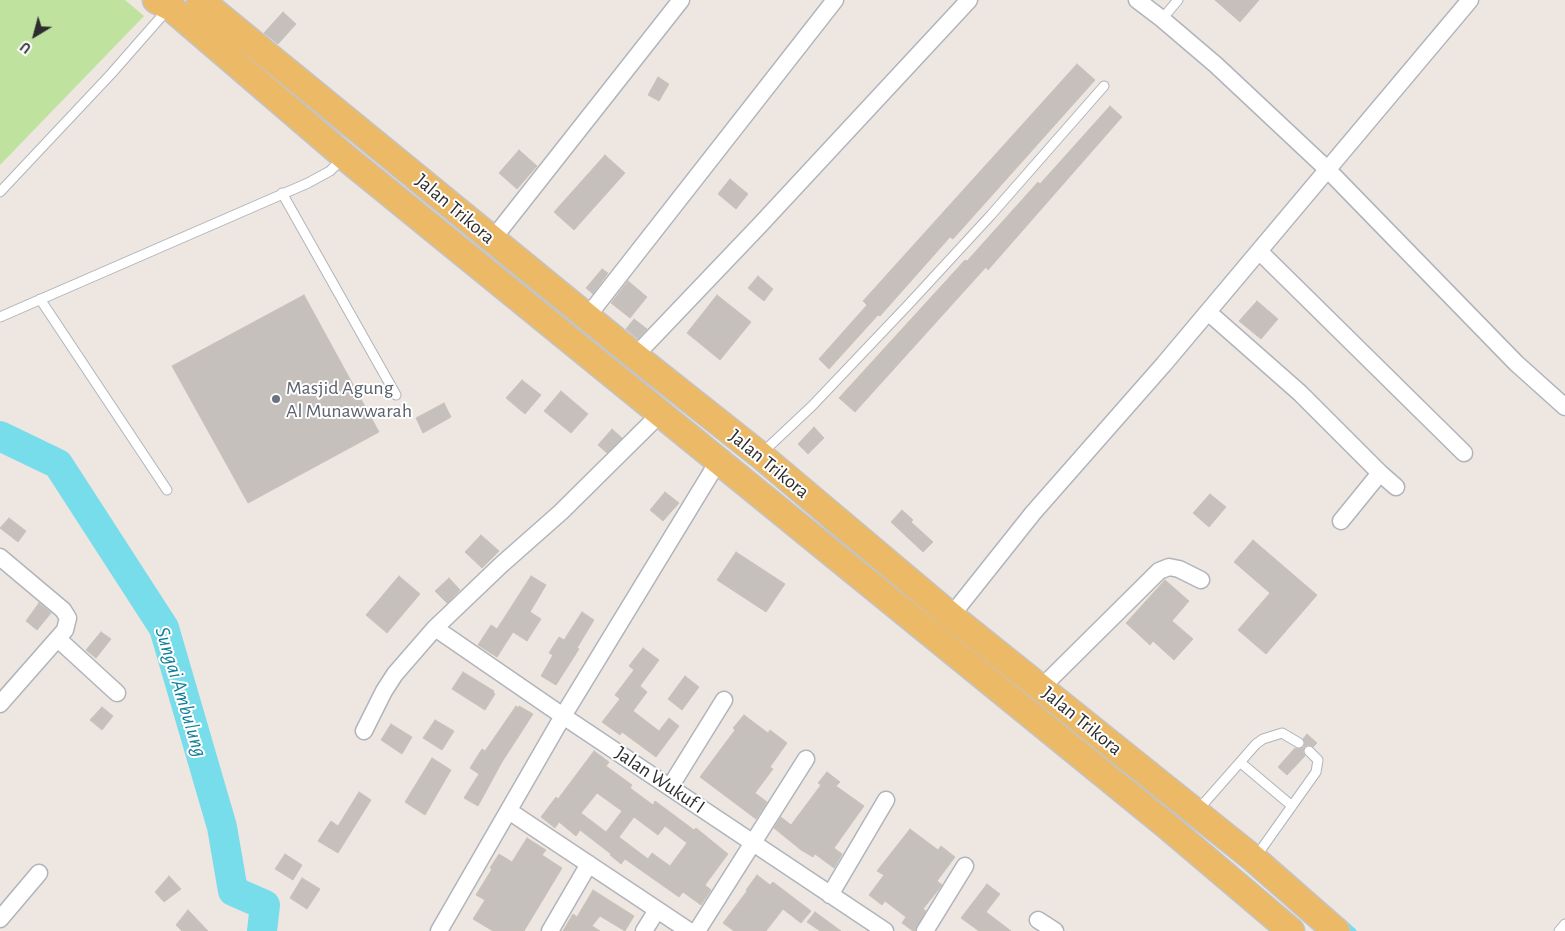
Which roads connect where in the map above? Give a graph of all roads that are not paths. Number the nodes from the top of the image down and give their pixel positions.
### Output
1 (200, 0) edge
2 (681, 0) edge
3 (835, 0) edge
4 (969, 0) edge
5 (1137, 0) edge
6 (1178, 0) edge
7 (1470, 0) edge
8 (163, 4) edge
9 (1162, 19) junction
10 (1104, 86) dead end
11 (365, 136) junction
12 (345, 156) junction
13 (1328, 170) junction
14 (0, 192) edge
15 (282, 193) junction
16 (492, 240) junction
17 (1259, 251) junction
18 (40, 299) junction
19 (1208, 312) junction
20 (587, 316) junction
21 (0, 317) edge
22 (635, 356) junction
23 (396, 395) dead end
24 (1565, 407) edge
25 (661, 413) junction
26 (1464, 452) dead end
27 (760, 455) junction
28 (719, 460) junction
29 (1380, 473) junction
30 (1396, 487) dead end
31 (167, 490) dead end
32 (1341, 520) dead end
33 (0, 556) edge
34 (895, 569) junction
35 (1201, 580) dead end
36 (879, 590) junction
37 (951, 616) junction
38 (436, 628) junction
39 (58, 639) junction
40 (1041, 688) junction
41 (117, 692) dead end
42 (724, 700) dead end
43 (0, 704) edge
44 (563, 716) junction
45 (364, 731) dead end
46 (1299, 743) dead end
47 (1309, 752) dead end
48 (806, 759) dead end
49 (1241, 763) junction
50 (670, 787) junction
51 (886, 800) dead end
52 (1292, 806) junction
53 (509, 811) junction
54 (1196, 812) junction
55 (754, 843) junction
56 (1254, 859) junction
57 (589, 864) junction
58 (965, 866) dead end
59 (39, 874) dead end
60 (830, 895) junction
61 (656, 910) junction
62 (0, 919) edge
63 (1038, 920) dead end
64 (1565, 924) edge
65 (439, 931) edge
66 (550, 931) edge
67 (644, 931) edge
68 (689, 931) edge
69 (697, 931) edge
70 (885, 931) edge
71 (925, 931) edge
72 (1055, 931) edge
73 (1291, 931) edge
74 (1336, 931) edge
75 (1559, 931) edge

1 - 11 main road, Jalan Trikora
2 - 16 street
3 - 20 street
4 - 22 street
5 - 9 street
6 - 9 lane
7 - 13 street
8 - 12 main road, Jalan Trikora
8 - 14 lane
9 - 13 street
10 - 27 lane
11 - 12 main road
11 - 16 main road, Jalan Trikora
12 - 15 lane
12 - 25 main road, Jalan Trikora
13 - 17 street
13 - 24 street
15 - 18 lane
15 - 23 lane
16 - 20 main road, Jalan Trikora
17 - 19 street
17 - 26 street
18 - 21 lane
18 - 31 lane
19 - 29 street
19 - 37 street
20 - 22 main road, Jalan Trikora
22 - 27 main road, Jalan Trikora
25 - 28 main road, Jalan Trikora
25 - 38 street
27 - 34 main road, Jalan Trikora
28 - 36 main road, Jalan Trikora
28 - 44 street
29 - 30 street
29 - 32 street
33 - 39 street
34 - 36 main road
34 - 37 main road, Jalan Trikora
35 - 40 street
36 - 73 main road, Jalan Trikora
37 - 40 main road, Jalan Trikora
38 - 44 street, Jalan Wukuf I
38 - 45 street
39 - 41 street
39 - 43 street
40 - 54 main road, Jalan Trikora
42 - 50 street
44 - 50 street, Jalan Wukuf I
44 - 53 street
46 - 49 lane
47 - 52 lane
48 - 55 street
49 - 52 lane
49 - 54 lane
50 - 55 street, Jalan Wukuf I
51 - 60 street
52 - 56 lane
53 - 57 street
53 - 65 street
54 - 56 main road, Jalan Trikora
55 - 60 street, Jalan Wukuf I
55 - 69 street
56 - 74 main road, Jalan Trikora
57 - 61 street
57 - 66 street
58 - 71 street
59 - 62 street
60 - 70 street, Jalan Wukuf I
61 - 67 street
61 - 68 street
63 - 72 street
64 - 75 lane

